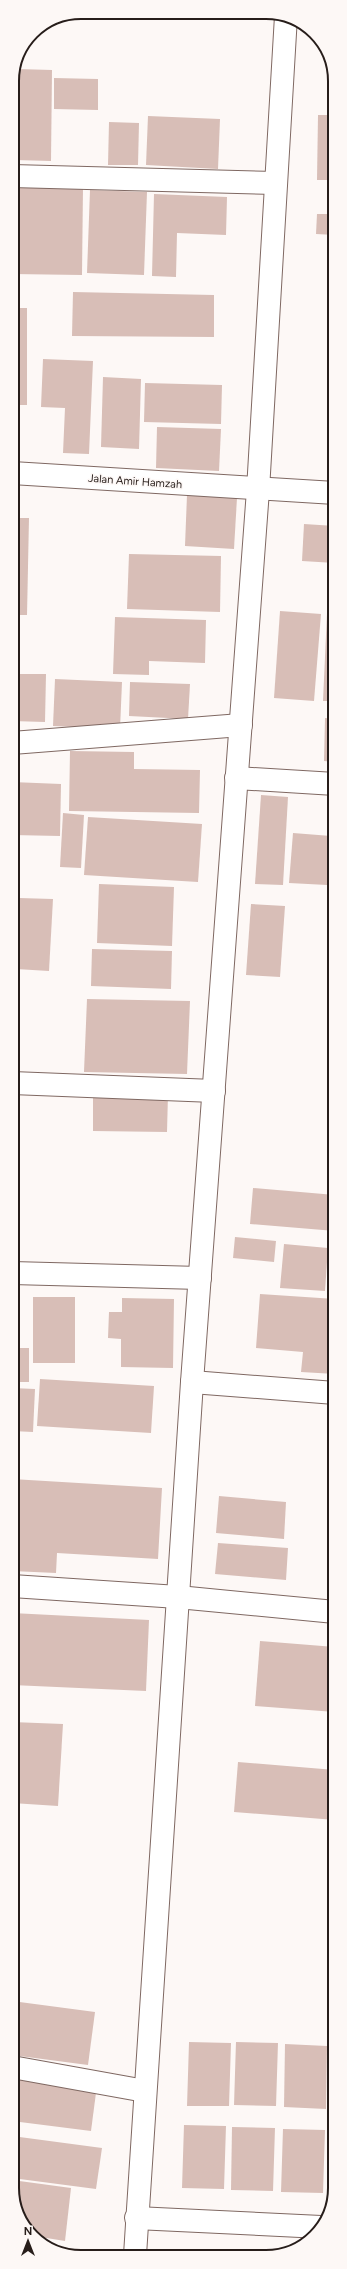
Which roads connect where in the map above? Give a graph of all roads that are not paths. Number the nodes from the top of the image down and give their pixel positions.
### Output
1 (286, 22) edge
2 (19, 176) edge
3 (276, 183) junction
4 (19, 473) edge
5 (258, 490) junction
6 (328, 493) edge
7 (241, 725) junction
8 (19, 742) edge
9 (236, 778) junction
10 (328, 784) edge
11 (19, 1083) edge
12 (214, 1091) junction
13 (19, 1272) edge
14 (200, 1278) junction
15 (192, 1382) junction
16 (328, 1392) edge
17 (19, 1586) edge
18 (178, 1597) junction
19 (328, 1611) edge
20 (19, 2068) edge
21 (145, 2091) junction
22 (136, 2218) junction
23 (315, 2227) edge
24 (135, 2250) edge

1 - 3 street
2 - 3 street
3 - 5 street
4 - 5 street, Jalan Amir Hamzah
5 - 6 street, Jalan Amir Hamzah
5 - 7 street
7 - 8 street
7 - 9 street
9 - 10 street
9 - 12 street
11 - 12 street
12 - 14 street
13 - 14 street
14 - 15 street
15 - 16 street
15 - 18 street
17 - 18 street
18 - 19 street
18 - 21 street
20 - 21 street
21 - 22 street
22 - 23 street
22 - 24 street

